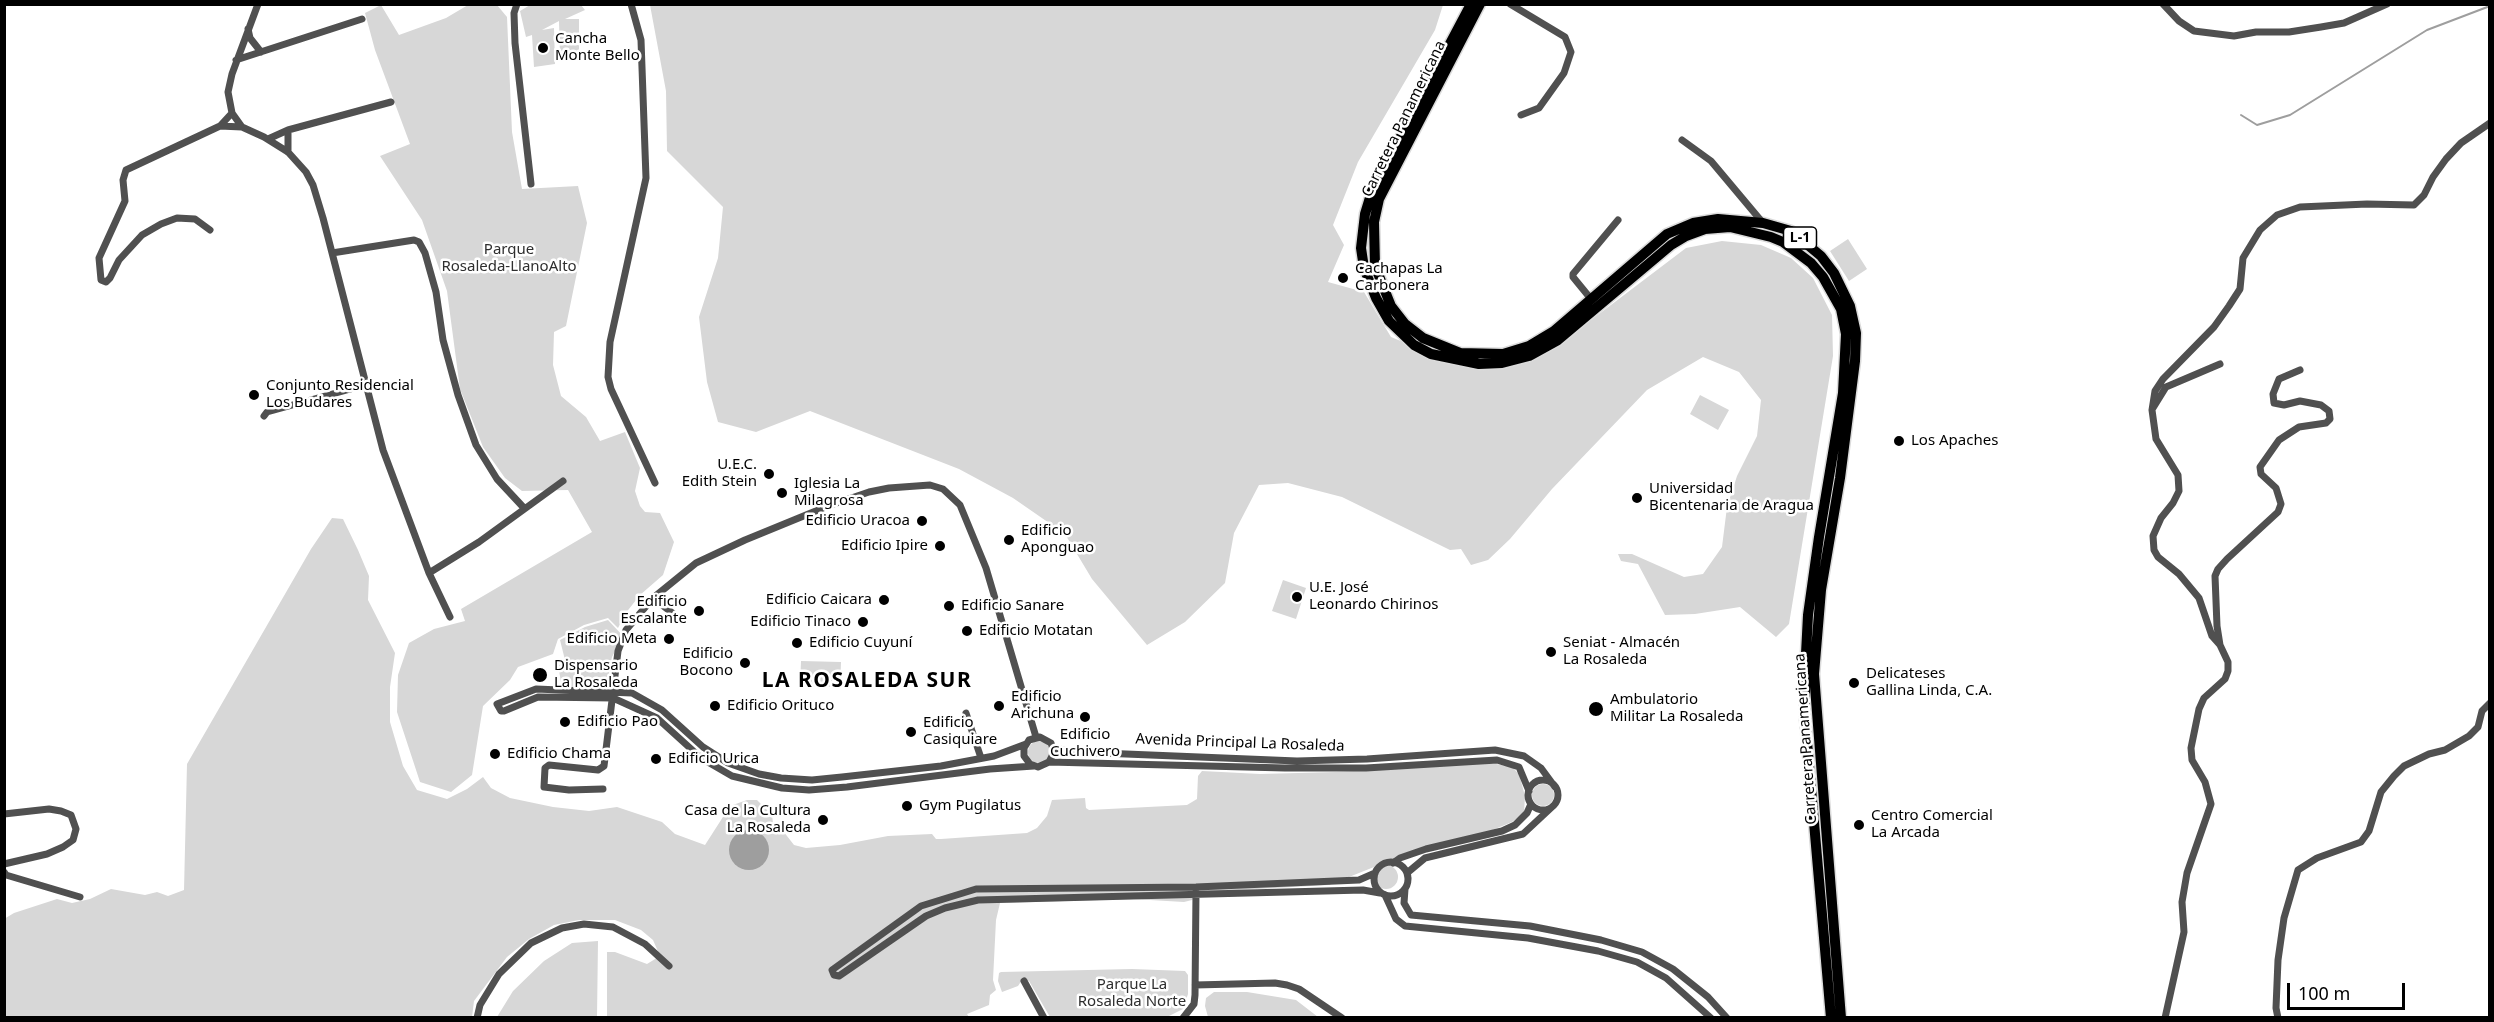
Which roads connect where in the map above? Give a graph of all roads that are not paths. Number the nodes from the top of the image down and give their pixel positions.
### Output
1 (258, 4) edge
2 (516, 4) edge
3 (631, 4) edge
4 (1471, 4) edge
5 (1480, 4) edge
6 (1510, 4) edge
7 (2163, 4) edge
8 (2387, 4) edge
9 (362, 20) dead end
10 (248, 28) junction
11 (261, 52) junction
12 (236, 60) junction
13 (391, 102) dead end
14 (232, 113) junction
15 (1521, 115) dead end
16 (2490, 123) edge
17 (220, 126) junction
18 (242, 127) junction
19 (288, 130) junction
20 (268, 139) junction
21 (1682, 140) dead end
22 (288, 152) junction
23 (531, 184) dead end
24 (1618, 220) dead end
25 (1763, 223) junction
26 (210, 230) dead end
27 (332, 253) junction
28 (1591, 299) junction
29 (2220, 364) dead end
30 (2300, 370) dead end
31 (365, 385) junction
32 (2152, 410) junction
33 (264, 416) dead end
34 (563, 481) dead end
35 (655, 483) dead end
36 (524, 508) junction
37 (429, 573) junction
38 (653, 598) junction
39 (675, 615) dead end
40 (450, 617) dead end
41 (2220, 645) junction
42 (613, 694) junction
43 (2490, 703) edge
44 (966, 713) dead end
45 (1036, 737) junction
46 (1026, 744) junction
47 (1053, 748) junction
48 (981, 758) junction
49 (1049, 762) junction
50 (1034, 766) junction
51 (1555, 787) junction
52 (603, 789) dead end
53 (1529, 791) junction
54 (1531, 804) junction
55 (1553, 806) junction
56 (4, 814) edge
57 (1393, 863) junction
58 (4, 864) edge
59 (4, 872) edge
60 (1375, 873) junction
61 (1408, 878) junction
62 (1320, 881) junction
63 (1196, 887) junction
64 (1026, 888) junction
65 (1405, 889) junction
66 (1321, 892) junction
67 (1383, 894) junction
68 (1196, 896) junction
69 (80, 897) dead end
70 (1027, 899) junction
71 (669, 966) dead end
72 (1024, 981) dead end
73 (1195, 985) junction
74 (477, 1017) edge
75 (1044, 1017) edge
76 (1183, 1017) edge
77 (1342, 1017) edge
78 (1711, 1017) edge
79 (1727, 1017) edge
80 (1831, 1017) edge
81 (1841, 1017) edge
82 (2165, 1017) edge
83 (2278, 1017) edge

1 - 10 street
2 - 23 street
3 - 35 street
4 - 80 main road, Carretera Panamericana / L-1
5 - 28 main road, Carretera Panamericana / L-1
6 - 15 street
7 - 8 street
9 - 11 street
10 - 11 street
10 - 12 street
11 - 12 street
12 - 14 street
13 - 19 street
14 - 17 street
14 - 18 street
16 - 32 street
17 - 18 street
17 - 26 street
18 - 20 street
19 - 20 street
19 - 22 street
20 - 22 street
21 - 25 street
22 - 27 street
24 - 28 street
25 - 28 main road, Carretera Panamericana / L-1
25 - 81 main road, Carretera Panamericana / L-1
27 - 31 street
27 - 36 street
29 - 32 street
30 - 41 street
31 - 33 street
31 - 37 street
32 - 41 street
34 - 36 street
36 - 37 street
37 - 40 street
38 - 39 street
38 - 42 street
38 - 45 street
41 - 82 street
42 - 42 street
42 - 48 street
42 - 50 street
42 - 52 street
43 - 83 street
44 - 48 street
45 - 46 street
45 - 47 street
46 - 48 street
46 - 50 street
47 - 49 street
47 - 51 street, Avenida Principal La Rosaleda
49 - 50 street
49 - 53 street, Avenida Principal La Rosaleda
51 - 53 street
51 - 55 street
53 - 54 street
54 - 55 street
54 - 57 street
55 - 61 street
56 - 58 street
57 - 60 street
57 - 61 street
59 - 69 street
60 - 62 street
60 - 67 street
61 - 65 street
62 - 63 street
62 - 66 street
63 - 64 street
63 - 68 street
64 - 70 street
64 - 70 street
65 - 67 street
65 - 79 street
66 - 67 street
66 - 68 street
67 - 78 street
68 - 70 street
68 - 73 street
71 - 74 street
72 - 75 street
73 - 76 street
73 - 77 street

